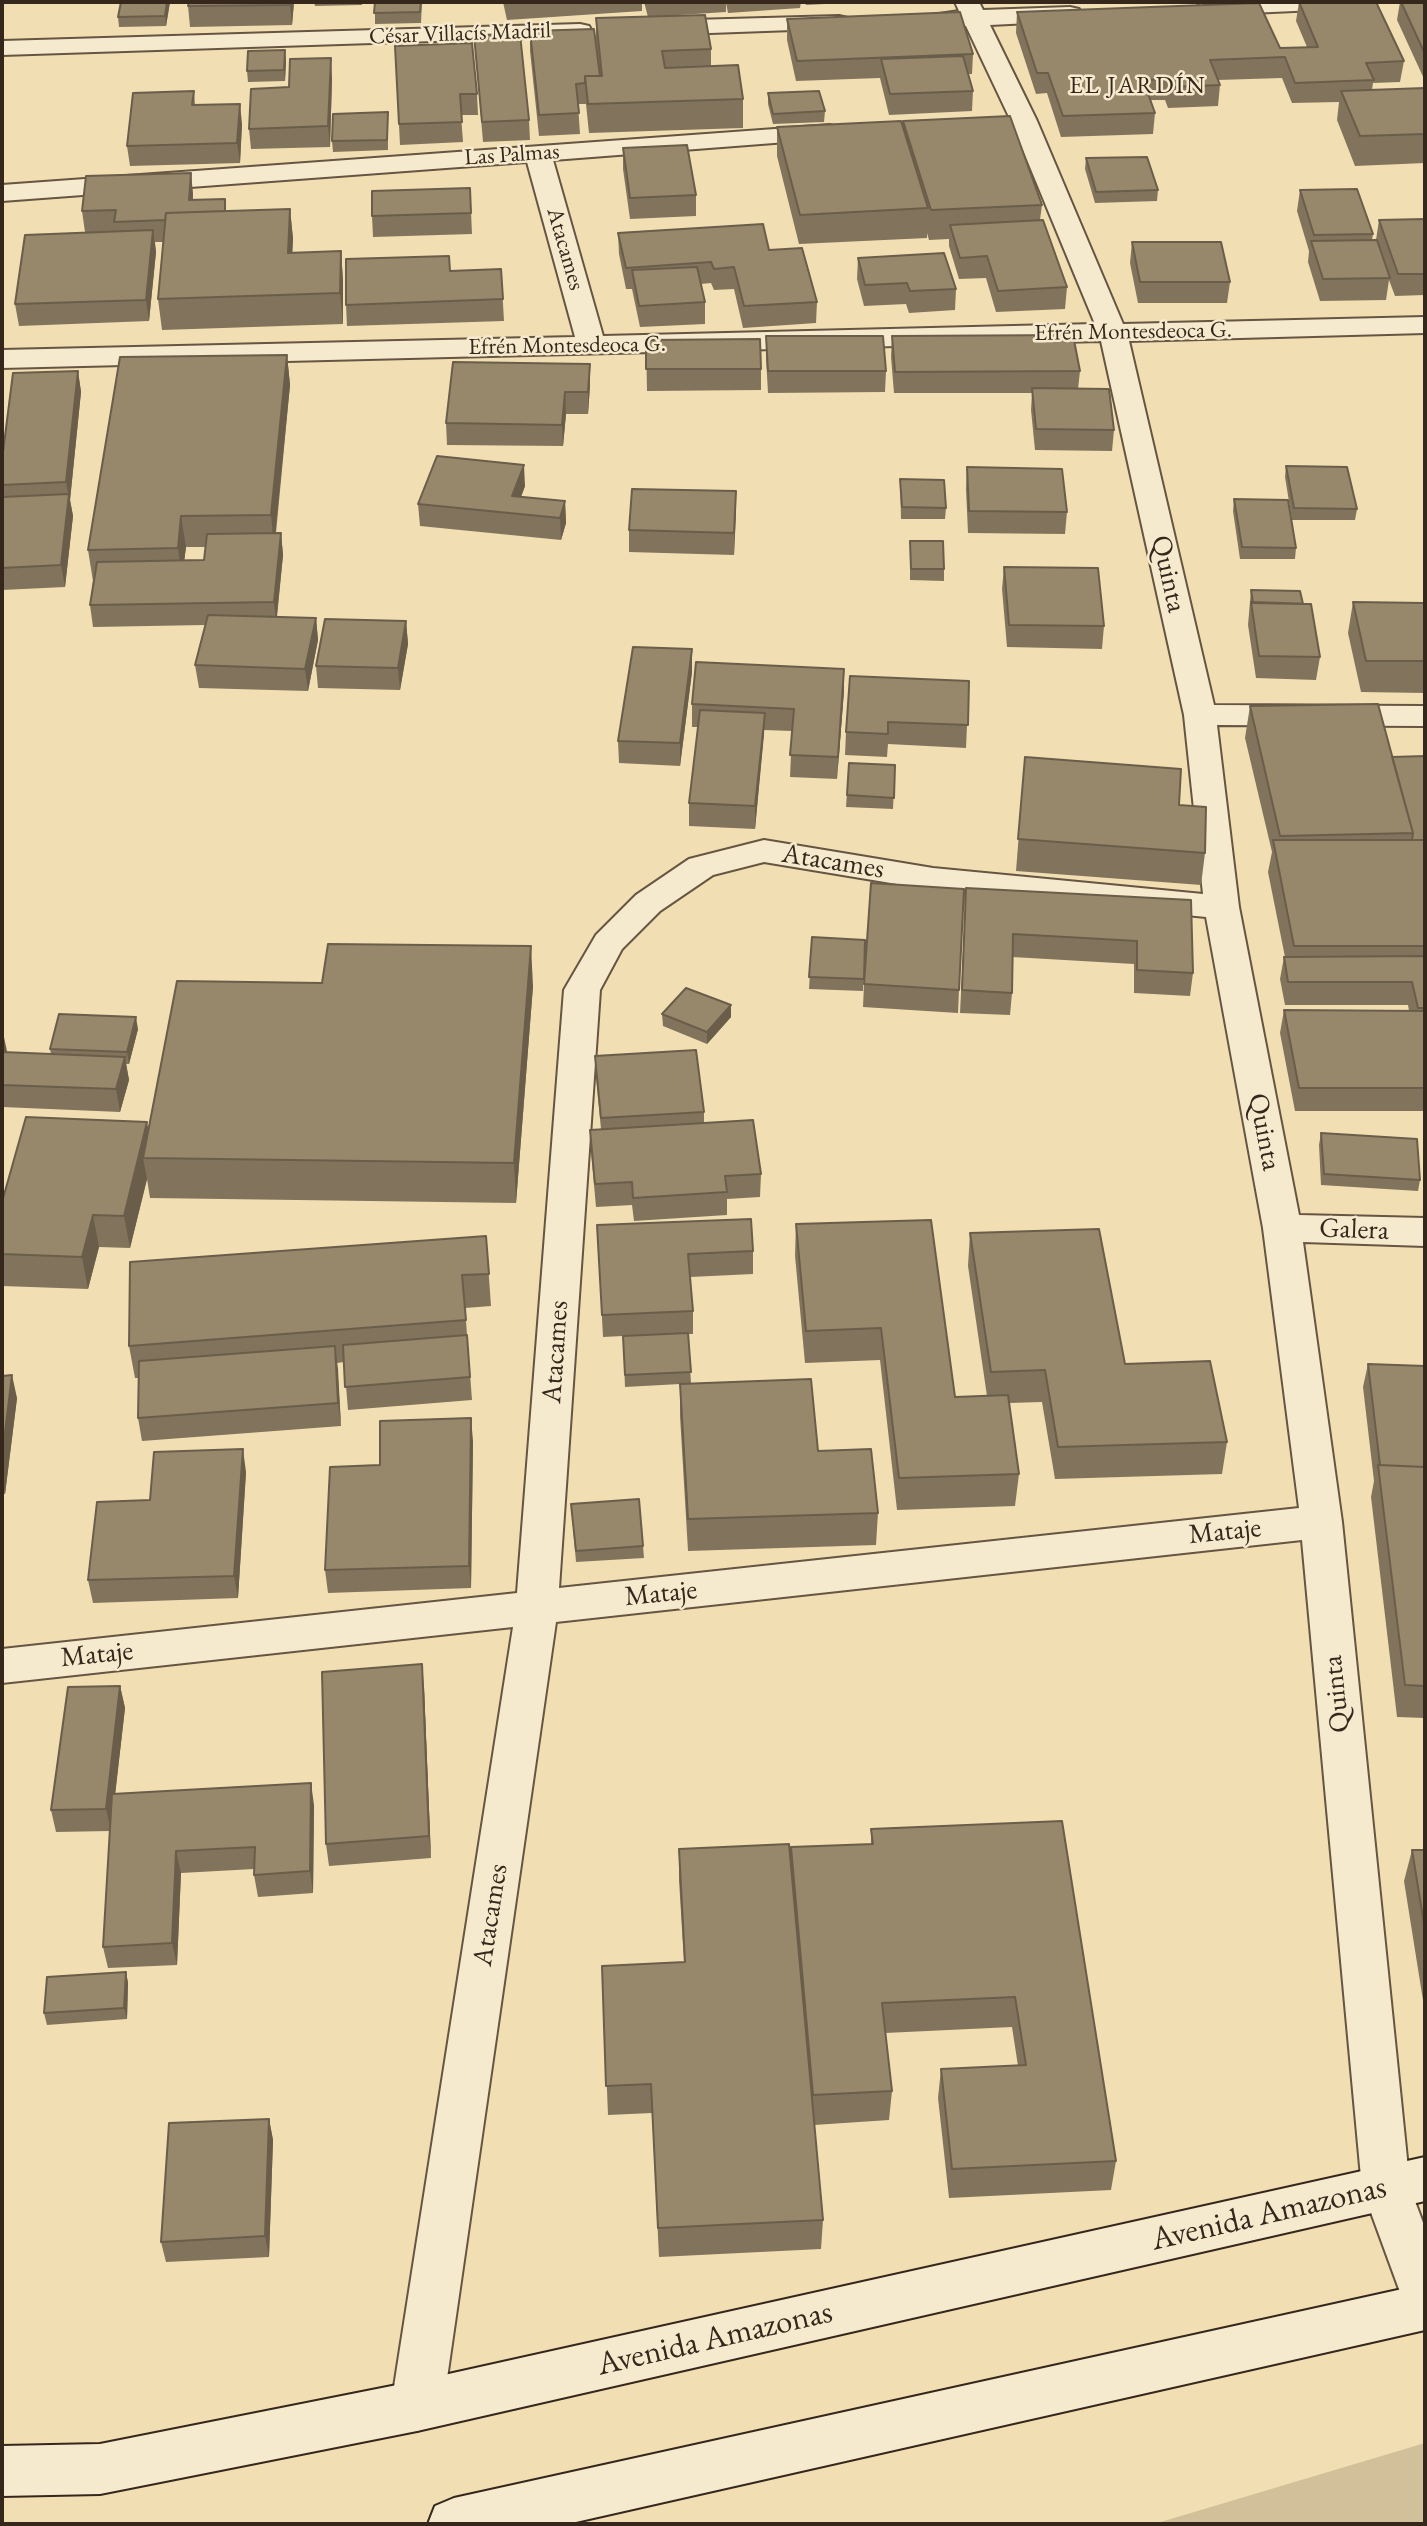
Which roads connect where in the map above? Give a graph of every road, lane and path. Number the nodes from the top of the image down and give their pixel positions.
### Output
1 (1338, 2) edge
2 (1189, 9) edge
3 (970, 10) edge
4 (1094, 13) edge
5 (931, 20) edge
6 (862, 22) edge
7 (626, 29) edge
8 (598, 30) edge
9 (2, 48) edge
10 (857, 132) edge
11 (538, 153) junction
12 (2, 194) edge
13 (1425, 325) edge
14 (1113, 332) junction
15 (592, 346) junction
16 (2, 359) edge
17 (1200, 715) junction
18 (1425, 716) edge
19 (1222, 908) junction
20 (1282, 1228) junction
21 (1425, 1232) edge
22 (1321, 1522) junction
23 (537, 1608) junction
24 (2, 1665) edge
25 (1406, 2184) edge
26 (1425, 2294) edge
27 (1425, 2307) edge
28 (417, 2406) junction
29 (2, 2471) edge
30 (454, 2524) edge

1 - 2 street
3 - 4 street
3 - 5 street
3 - 14 street, Quinta
6 - 7 street
8 - 9 street, César Villacís Madril
10 - 11 street, Las Palmas
11 - 12 street, Las Palmas
11 - 15 street, Atacames
13 - 14 street, Efrén Montesdeoca G.
14 - 15 street, Efrén Montesdeoca G.
14 - 17 street, Quinta
15 - 16 street, Efrén Montesdeoca G.
17 - 18 street
17 - 19 street, Quinta
19 - 20 street, Quinta
19 - 23 street, Atacames
20 - 21 street, Galera
20 - 22 street, Quinta
22 - 23 street, Mataje
22 - 25 street, Quinta
23 - 24 street, Mataje
23 - 28 street, Atacames
25 - 26 street, Quinta
25 - 28 street, Avenida Amazonas
27 - 30 street
28 - 29 street, Avenida Amazonas

